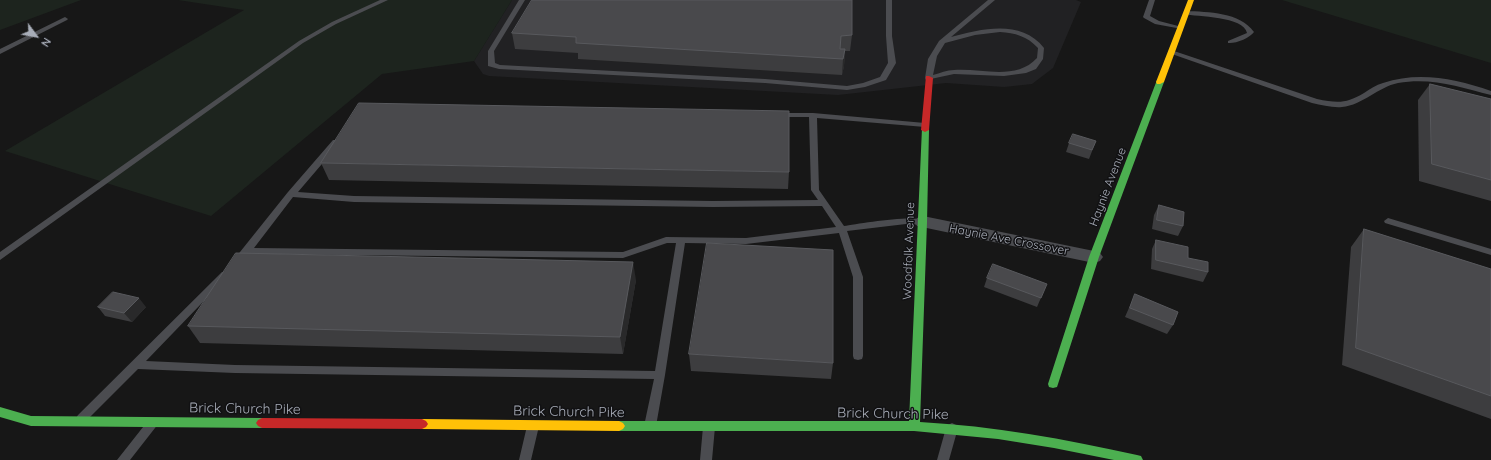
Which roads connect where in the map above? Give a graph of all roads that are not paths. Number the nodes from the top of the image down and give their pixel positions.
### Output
1 (385, 0) edge
2 (522, 0) edge
3 (889, 0) edge
4 (992, 0) edge
5 (1152, 0) edge
6 (1191, 0) edge
7 (1186, 13) junction
8 (65, 19) dead end
9 (1180, 28) junction
10 (941, 42) junction
11 (1230, 42) dead end
12 (0, 52) edge
13 (1171, 52) junction
14 (929, 78) junction
15 (1491, 93) edge
16 (765, 114) edge
17 (813, 115) junction
18 (925, 125) junction
19 (341, 136) edge
20 (291, 194) junction
21 (824, 203) junction
22 (1388, 221) dead end
23 (923, 222) junction
24 (842, 229) junction
25 (681, 240) junction
26 (247, 251) junction
27 (1491, 252) edge
28 (0, 257) edge
29 (1094, 257) junction
30 (858, 356) dead end
31 (136, 365) junction
32 (660, 375) junction
33 (1053, 384) dead end
34 (0, 412) edge
35 (78, 422) junction
36 (153, 422) junction
37 (533, 426) junction
38 (914, 426) junction
39 (650, 427) junction
40 (709, 427) junction
41 (952, 428) junction
42 (124, 460) edge
43 (525, 460) edge
44 (706, 460) edge
45 (943, 460) edge
46 (1137, 460) edge

1 - 28 lane
2 - 3 lane
4 - 10 lane
5 - 9 lane
6 - 7 street, Haynie Avenue
7 - 9 street, Haynie Avenue
7 - 11 lane
8 - 12 lane
9 - 13 street, Haynie Avenue
10 - 14 lane
10 - 14 lane
13 - 15 lane
13 - 29 street, Haynie Avenue
14 - 18 street, Woodfolk Avenue
16 - 17 lane
17 - 18 lane
17 - 21 lane
18 - 23 street, Woodfolk Avenue
19 - 20 lane
20 - 21 lane
20 - 26 lane
21 - 24 lane
22 - 27 lane
23 - 24 lane
23 - 29 street, Haynie Ave Crossover
23 - 38 street, Woodfolk Avenue
24 - 25 lane
24 - 30 lane
25 - 26 lane
25 - 32 lane
26 - 31 lane
29 - 33 street, Haynie Avenue
31 - 32 lane
31 - 35 lane
32 - 39 lane
34 - 35 street, Brick Church Pike
35 - 36 street, Brick Church Pike
36 - 37 street, Brick Church Pike
36 - 42 lane
37 - 39 street, Brick Church Pike
37 - 43 lane
38 - 40 street, Brick Church Pike
38 - 41 street, Brick Church Pike
39 - 40 street, Brick Church Pike
40 - 44 lane
41 - 45 lane
41 - 46 street, Brick Church Pike

